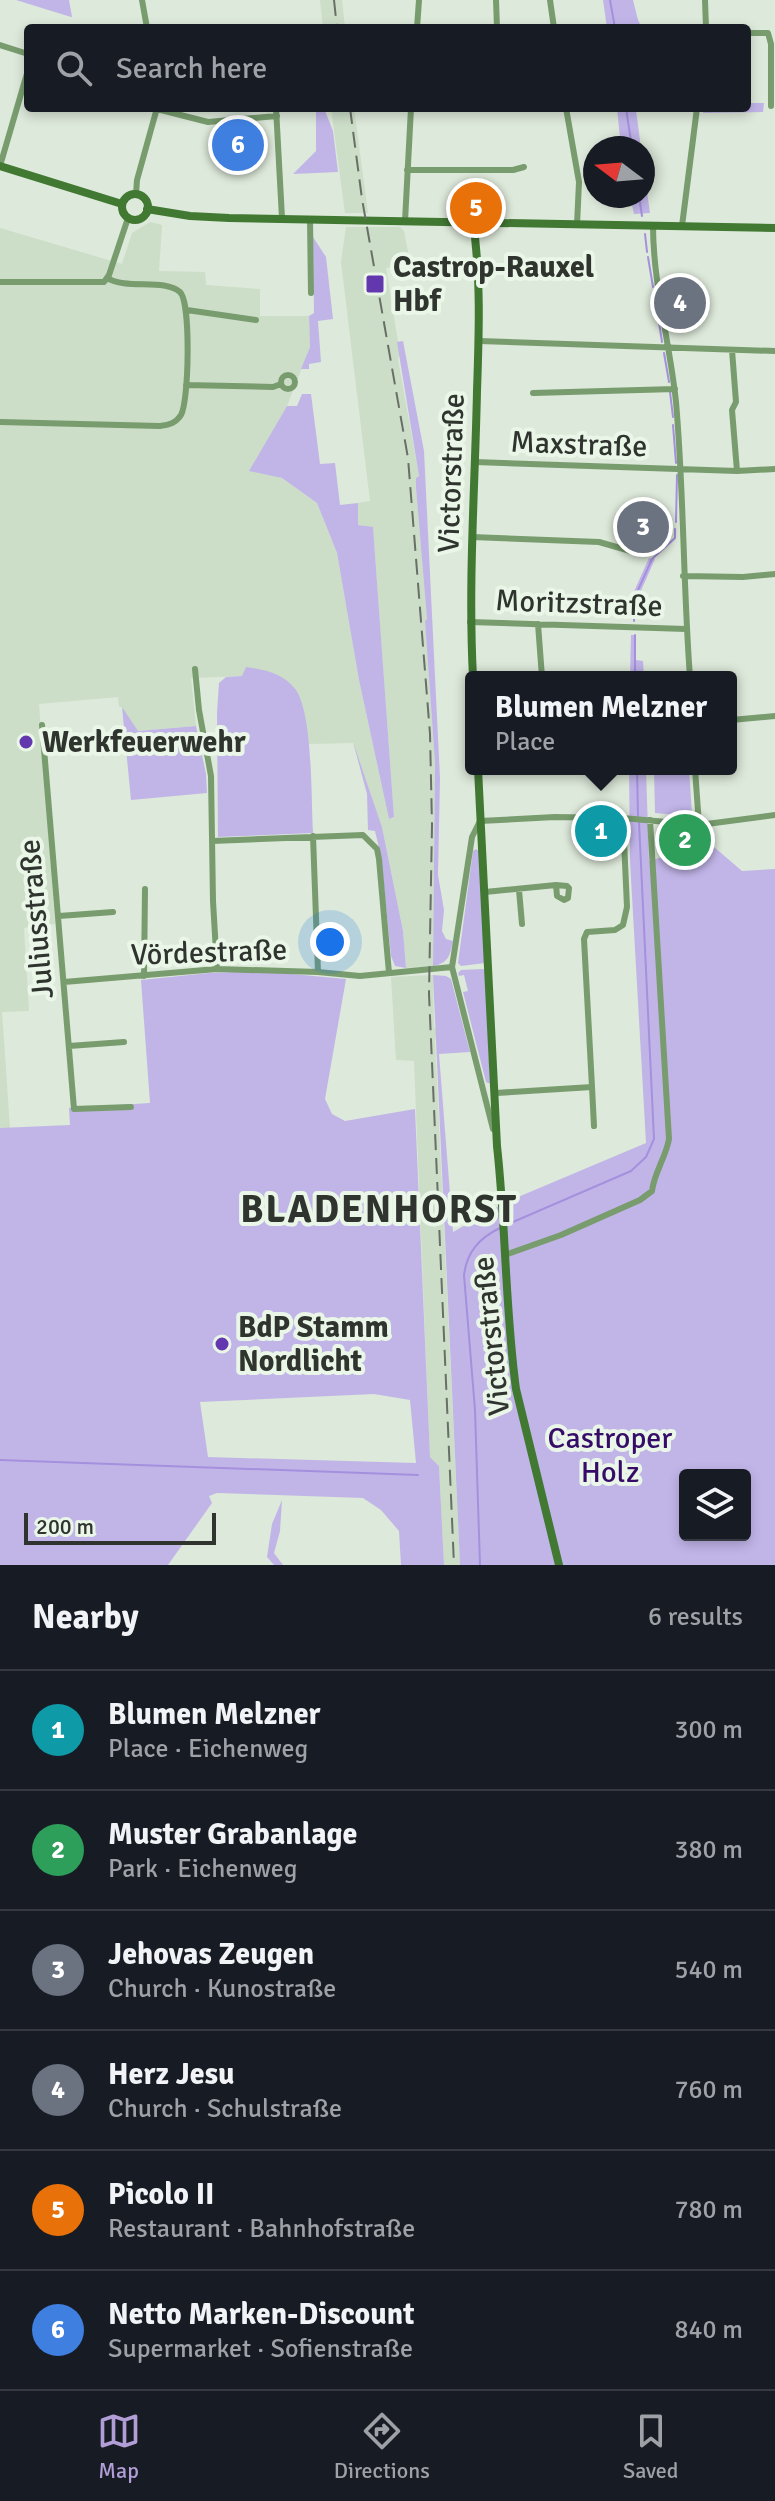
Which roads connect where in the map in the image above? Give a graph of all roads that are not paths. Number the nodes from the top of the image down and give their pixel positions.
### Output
1 (142, 0) edge
2 (419, 0) edge
3 (496, 0) edge
4 (550, 0) edge
5 (705, 0) edge
6 (146, 24) edge
7 (417, 24) edge
8 (497, 24) edge
9 (553, 24) edge
10 (706, 24) edge
11 (751, 33) edge
12 (0, 45) edge
13 (24, 53) edge
14 (24, 84) edge
15 (771, 106) dead end
16 (156, 112) edge
17 (169, 112) edge
18 (276, 112) edge
19 (411, 112) edge
20 (567, 112) edge
21 (696, 112) edge
22 (277, 116) junction
23 (0, 166) edge
24 (524, 167) dead end
25 (407, 170) junction
26 (136, 194) junction
27 (122, 204) junction
28 (147, 209) junction
29 (128, 218) junction
30 (282, 218) junction
31 (310, 219) junction
32 (405, 221) junction
33 (473, 221) junction
34 (577, 225) junction
35 (653, 225) junction
36 (682, 226) junction
37 (775, 228) edge
38 (107, 278) junction
39 (0, 282) edge
40 (311, 293) dead end
41 (187, 310) junction
42 (256, 320) dead end
43 (479, 341) junction
44 (668, 348) junction
45 (732, 350) junction
46 (775, 351) edge
47 (302, 375) dead end
48 (186, 385) junction
49 (675, 389) junction
50 (533, 393) dead end
51 (0, 422) edge
52 (475, 462) junction
53 (775, 469) edge
54 (682, 470) junction
55 (737, 471) junction
56 (472, 537) junction
57 (634, 552) dead end
58 (775, 574) edge
59 (683, 576) junction
60 (470, 622) junction
61 (538, 624) junction
62 (686, 629) junction
63 (195, 669) dead end
64 (473, 671) edge
65 (542, 671) edge
66 (690, 671) edge
67 (775, 716) edge
68 (737, 719) edge
69 (42, 725) dead end
70 (478, 775) edge
71 (695, 775) edge
72 (775, 815) edge
73 (623, 818) junction
74 (650, 820) junction
75 (480, 821) junction
76 (699, 825) junction
77 (313, 836) junction
78 (212, 841) junction
79 (556, 885) dead end
80 (145, 889) dead end
81 (519, 890) junction
82 (485, 892) junction
83 (113, 912) dead end
84 (59, 916) junction
85 (522, 924) dead end
86 (452, 967) junction
87 (217, 969) junction
88 (318, 972) junction
89 (389, 973) junction
90 (144, 976) junction
91 (64, 982) junction
92 (124, 1042) dead end
93 (69, 1046) junction
94 (592, 1087) junction
95 (483, 1088) junction
96 (496, 1090) junction
97 (131, 1107) dead end
98 (594, 1126) dead end
99 (497, 1146) junction
100 (505, 1255) junction
101 (559, 1565) edge

1 - 6 street
2 - 7 street
3 - 8 street
4 - 9 street
5 - 10 street
11 - 15 street
12 - 13 street
14 - 23 street
16 - 26 street
17 - 22 street
18 - 22 street
19 - 25 street
20 - 34 street
21 - 36 street
22 - 30 street
23 - 27 street
24 - 25 street
25 - 32 street
26 - 27 street
26 - 28 street
27 - 29 street
28 - 29 street
28 - 30 street
29 - 38 street
30 - 31 street
31 - 32 street
31 - 40 street
32 - 33 street
33 - 34 street
33 - 43 street, Victorstraße
34 - 35 street
35 - 36 street
35 - 44 street
36 - 37 street
38 - 39 street
38 - 41 street
41 - 42 street
41 - 48 street
43 - 44 street
43 - 52 street, Victorstraße
44 - 45 street
44 - 49 street
45 - 46 street
45 - 55 street
47 - 48 street
48 - 51 street
49 - 50 street
49 - 54 street
52 - 54 street, Maxstraße
52 - 56 street, Victorstraße
53 - 55 street, Maxstraße
54 - 55 street, Maxstraße
54 - 59 street
56 - 57 street
56 - 60 street, Victorstraße
58 - 59 street
59 - 62 street
60 - 61 street, Moritzstraße
60 - 64 street, Victorstraße
61 - 62 street, Moritzstraße
61 - 65 street
62 - 66 street
63 - 78 street
67 - 68 street
69 - 84 street, Juliusstraße
70 - 75 street, Victorstraße
71 - 76 street
72 - 76 street
73 - 74 street
73 - 75 street
73 - 94 street
74 - 76 street
74 - 100 street
75 - 82 street, Victorstraße
75 - 86 street, Victorstraße
77 - 78 street
77 - 88 street
77 - 89 street
78 - 87 street
79 - 81 street
80 - 90 street
81 - 82 street
81 - 85 street
82 - 96 street, Victorstraße
83 - 84 street
84 - 91 street, Juliusstraße
86 - 89 street, Vördestraße
86 - 95 street, Victorstraße
87 - 88 street, Vördestraße
87 - 90 street, Vördestraße
88 - 89 street, Vördestraße
90 - 91 street, Vördestraße
91 - 93 street, Juliusstraße
92 - 93 street
93 - 97 street, Juliusstraße
94 - 96 street
94 - 98 street
95 - 96 street
95 - 99 street, Victorstraße
96 - 99 street, Victorstraße
99 - 100 street, Victorstraße
100 - 101 street, Victorstraße

